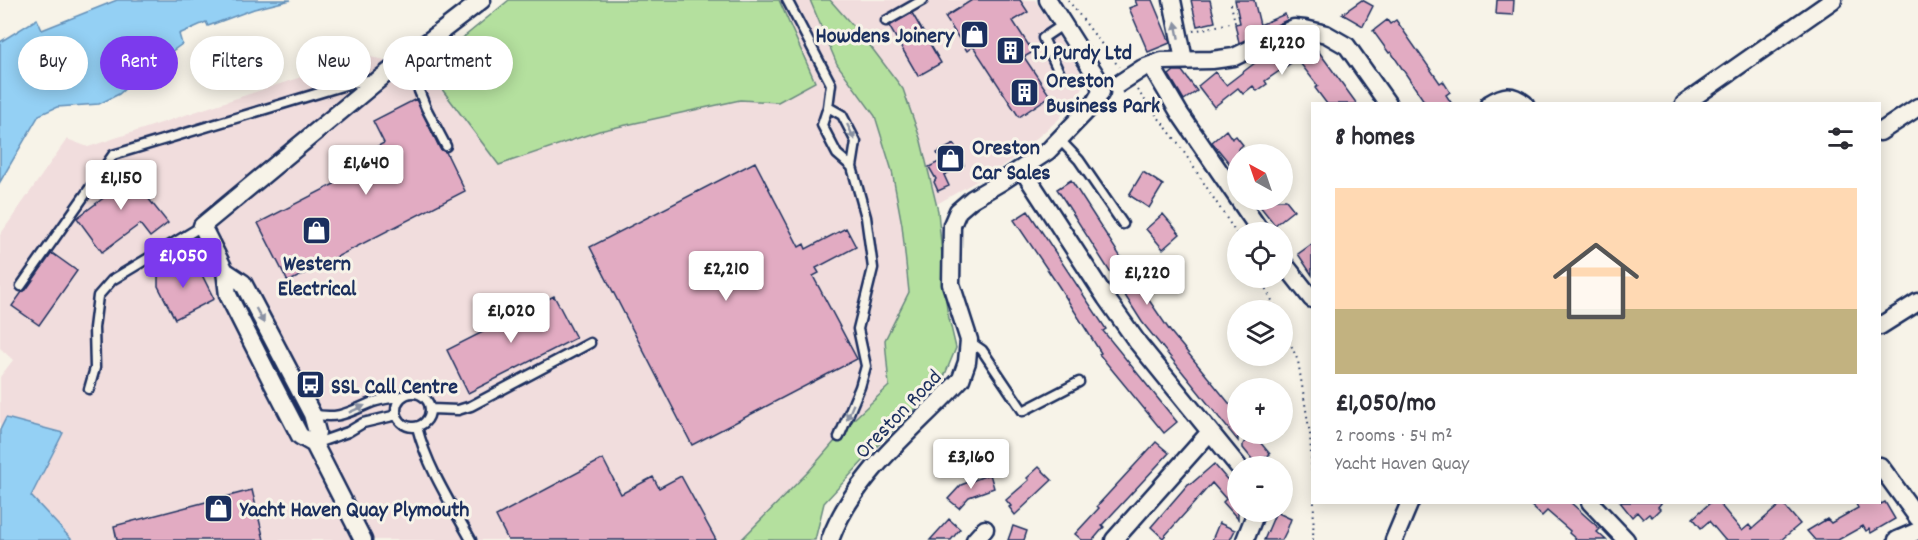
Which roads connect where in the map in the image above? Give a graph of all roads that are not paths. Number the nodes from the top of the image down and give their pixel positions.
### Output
1 (482, 0) edge
2 (787, 0) edge
3 (923, 0) edge
4 (1048, 0) edge
5 (1172, 0) edge
6 (1833, 0) edge
7 (886, 21) dead end
8 (1064, 24) junction
9 (435, 36) edge
10 (1184, 60) junction
11 (1147, 66) junction
12 (1059, 72) dead end
13 (382, 78) joint
14 (419, 90) edge
15 (1101, 92) junction
16 (1387, 102) edge
17 (1492, 102) edge
18 (1522, 102) edge
19 (1687, 102) edge
20 (828, 107) junction
21 (1918, 107) edge
22 (1881, 131) edge
23 (1059, 139) junction
24 (446, 146) dead end
25 (852, 167) junction
26 (1022, 169) junction
27 (1254, 222) edge
28 (1123, 224) dead end
29 (202, 226) junction
30 (225, 271) junction
31 (1293, 275) edge
32 (21, 286) dead end
33 (1311, 298) edge
34 (1918, 302) edge
35 (1881, 325) edge
36 (969, 340) junction
37 (590, 343) dead end
38 (1079, 382) dead end
39 (89, 388) dead end
40 (402, 396) junction
41 (431, 409) junction
42 (312, 414) junction
43 (397, 415) junction
44 (417, 427) junction
45 (1209, 433) junction
46 (840, 436) dead end
47 (314, 444) junction
48 (1229, 456) edge
49 (1881, 467) edge
50 (1409, 504) edge
51 (1593, 504) edge
52 (1918, 518) edge
53 (1252, 522) edge
54 (1918, 531) edge
55 (360, 540) edge
56 (471, 540) edge
57 (830, 540) edge
58 (1114, 540) edge
59 (1245, 540) edge
60 (1394, 540) edge
61 (1626, 540) edge
62 (1897, 540) edge

1 - 9 street
2 - 20 lane
3 - 7 lane
4 - 8 street
10 -> 5 street
6 - 19 street
8 - 12 lane
8 - 15 street
10 - 11 street
10 - 16 street
11 - 15 street, bridge
11 - 27 street
13 - 29 street
13 - 32 lane
14 - 24 lane
15 - 23 street, Oreston Road
17 - 18 street
20 - 25 lane
20 -> 25 lane
21 - 22 street
23 - 26 street, Oreston Road
23 - 28 lane
25 -> 46 lane
26 - 36 street, Oreston Road
26 - 45 street
29 - 30 street
29 - 39 lane
30 -> 42 street
30 - 47 street
31 - 33 street
34 - 35 street
36 - 38 lane
36 - 57 street, Oreston Road
37 - 41 lane
40 - 41 lane
42 -> 40 lane
40 - 43 lane
41 - 44 lane
42 - 47 street
43 - 44 lane
43 - 47 lane
44 - 56 lane
45 - 48 street
45 - 58 street
47 - 55 street
49 - 52 street
50 - 60 street
51 - 61 street
53 - 59 street
54 - 62 street

